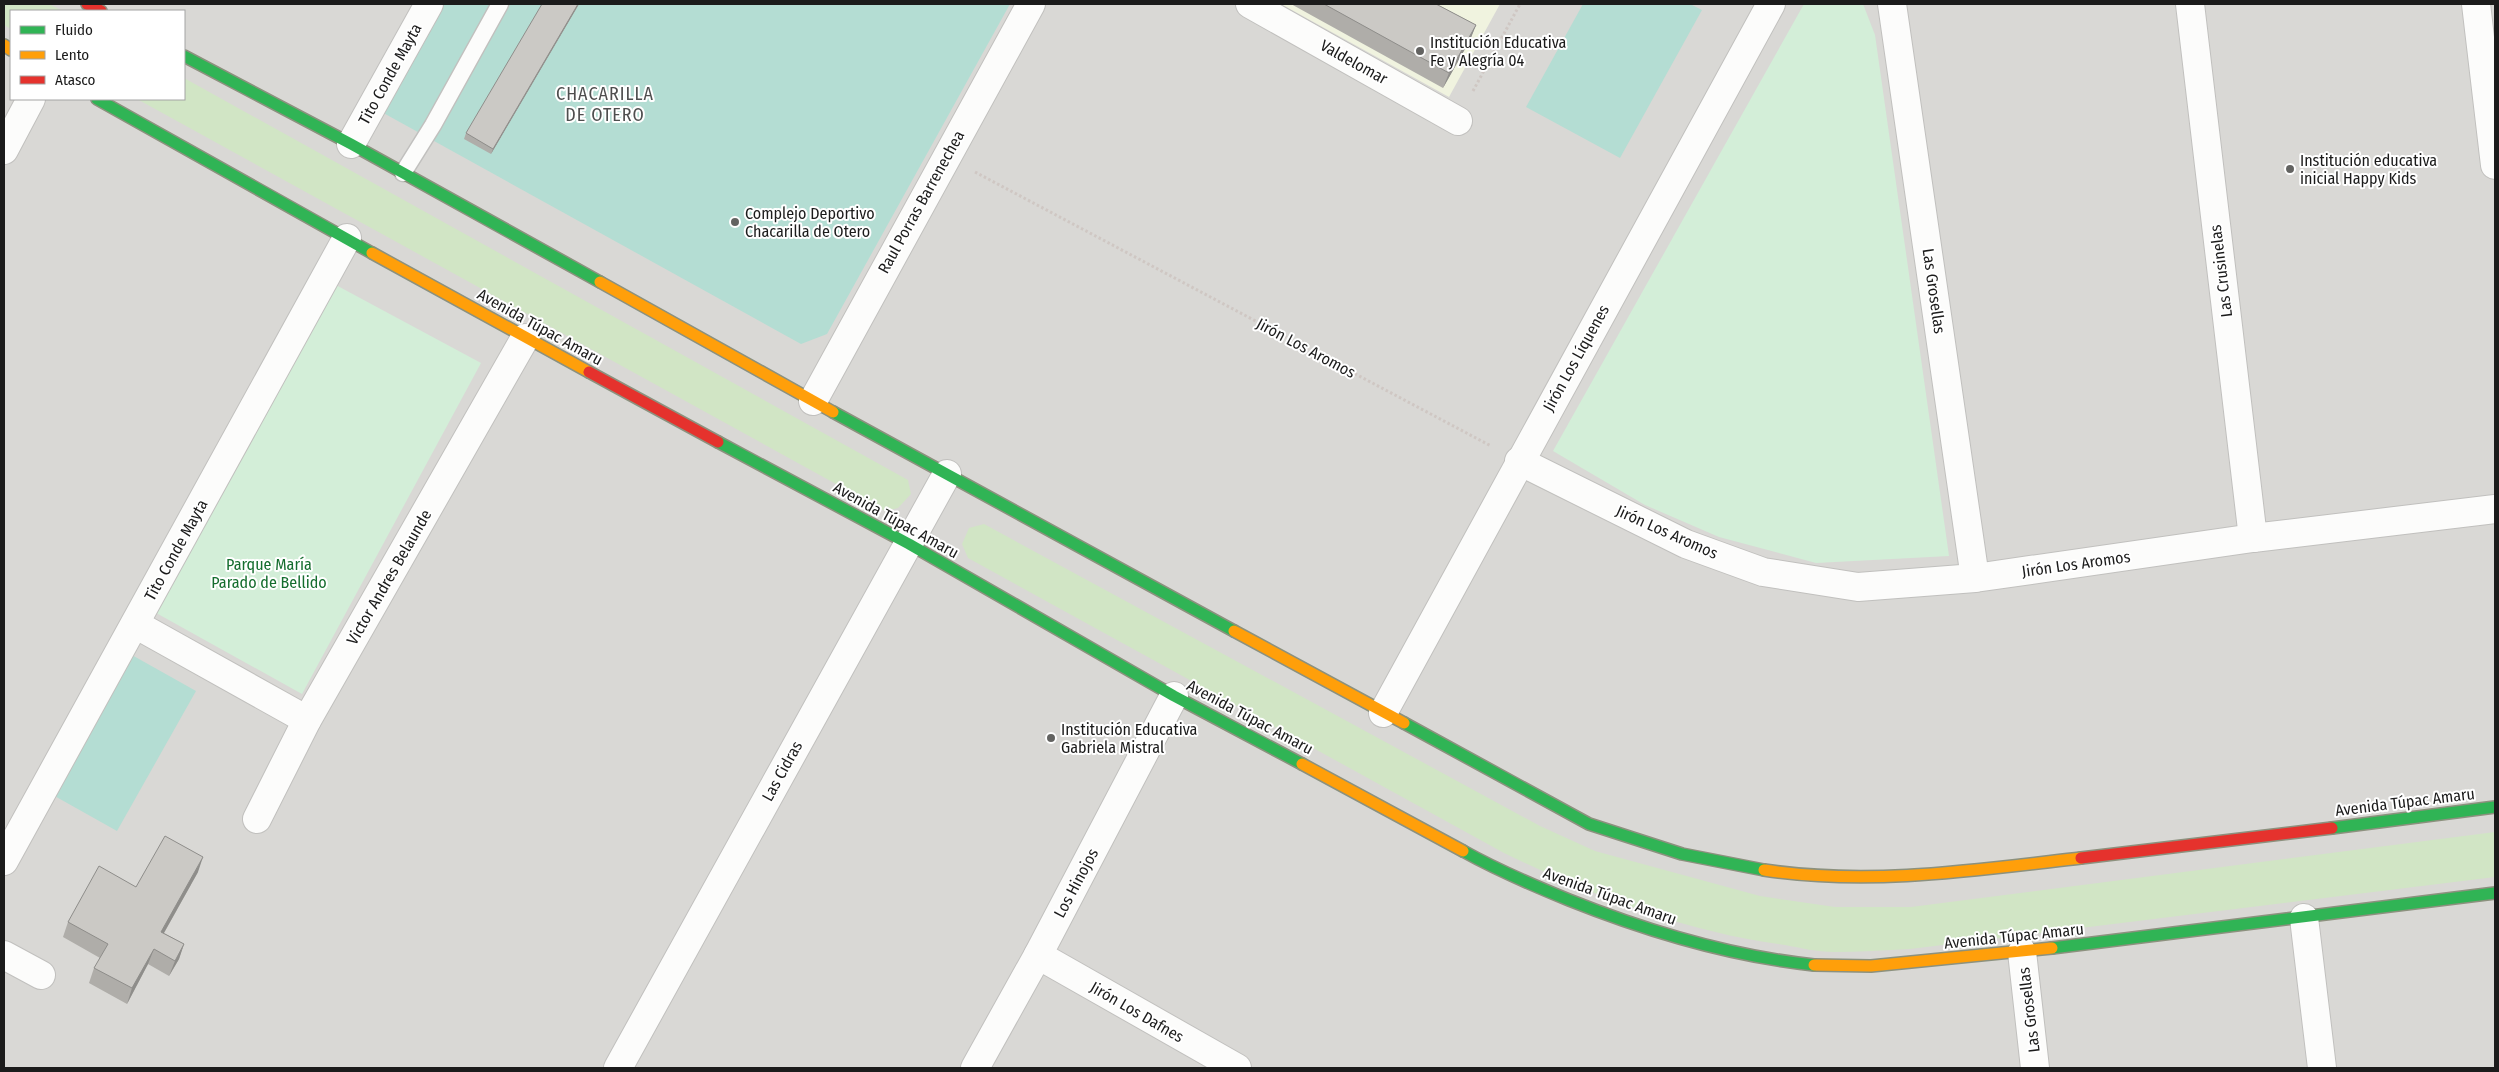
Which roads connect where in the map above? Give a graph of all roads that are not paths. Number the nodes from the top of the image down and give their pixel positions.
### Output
1 (86, 4) edge
2 (429, 4) edge
3 (500, 4) edge
4 (1030, 4) edge
5 (1250, 4) edge
6 (1771, 4) edge
7 (1892, 4) edge
8 (2190, 4) edge
9 (2476, 4) edge
10 (98, 10) edge
11 (185, 57) edge
12 (30, 100) edge
13 (99, 100) edge
14 (1458, 121) road end
15 (351, 144) junction
16 (4, 150) edge
17 (2495, 165) edge
18 (403, 174) junction
19 (348, 238) junction
20 (524, 338) junction
21 (813, 401) junction
22 (1519, 461) junction
23 (947, 474) junction
24 (2495, 509) edge
25 (2253, 538) junction
26 (908, 544) junction
27 (1974, 578) junction
28 (135, 624) junction
29 (1174, 696) junction
30 (1383, 713) junction
31 (307, 720) junction
32 (2495, 807) edge
33 (257, 819) dead end
34 (4, 861) edge
35 (2495, 893) edge
36 (2304, 918) junction
37 (2022, 952) junction
38 (4, 955) edge
39 (1038, 955) junction
40 (40, 975) dead end
41 (618, 1068) edge
42 (976, 1068) edge
43 (1237, 1068) edge
44 (2035, 1068) edge
45 (2322, 1068) edge

1 - 10 main road
2 - 15 street, Tito Conde Mayta
3 - 18 lane
4 - 21 street, Raul Porras Barrenechea
5 - 14 street, Valdelomar
6 - 22 street, Jirón Los Líquenes
7 - 27 street, Las Grosellas
8 - 25 street, Las Crusinelas
9 - 17 street
11 - 15 main road, Avenida Túpac Amaru
12 - 16 street
13 - 19 main road, Avenida Túpac Amaru
15 - 18 main road, Avenida Túpac Amaru
18 - 21 main road, Avenida Túpac Amaru
19 - 20 main road, Avenida Túpac Amaru
19 - 28 street, Tito Conde Mayta
20 - 26 main road, Avenida Túpac Amaru
20 - 31 street, Victor Andres Belaunde
21 - 23 main road, Avenida Túpac Amaru
22 - 27 street, Jirón Los Aromos
22 - 30 street, Jirón Los Líquenes
23 - 26 street, Las Cidras
23 - 30 main road, Avenida Túpac Amaru
24 - 25 street, Jirón Los Aromos
25 - 27 street, Jirón Los Aromos
26 - 29 main road, Avenida Túpac Amaru
26 - 41 street, Las Cidras
28 - 31 street
28 - 34 street, Tito Conde Mayta
29 - 37 main road, Avenida Túpac Amaru
29 - 39 street, Los Hinojos
30 - 32 main road, Avenida Túpac Amaru
31 - 33 street, Victor Andres Belaunde
35 - 36 main road, Avenida Túpac Amaru
36 - 37 main road, Avenida Túpac Amaru
36 - 45 street
37 - 44 street, Las Grosellas
38 - 40 street
39 - 42 street, Los Hinojos
39 - 43 street, Jirón Los Dafnes

